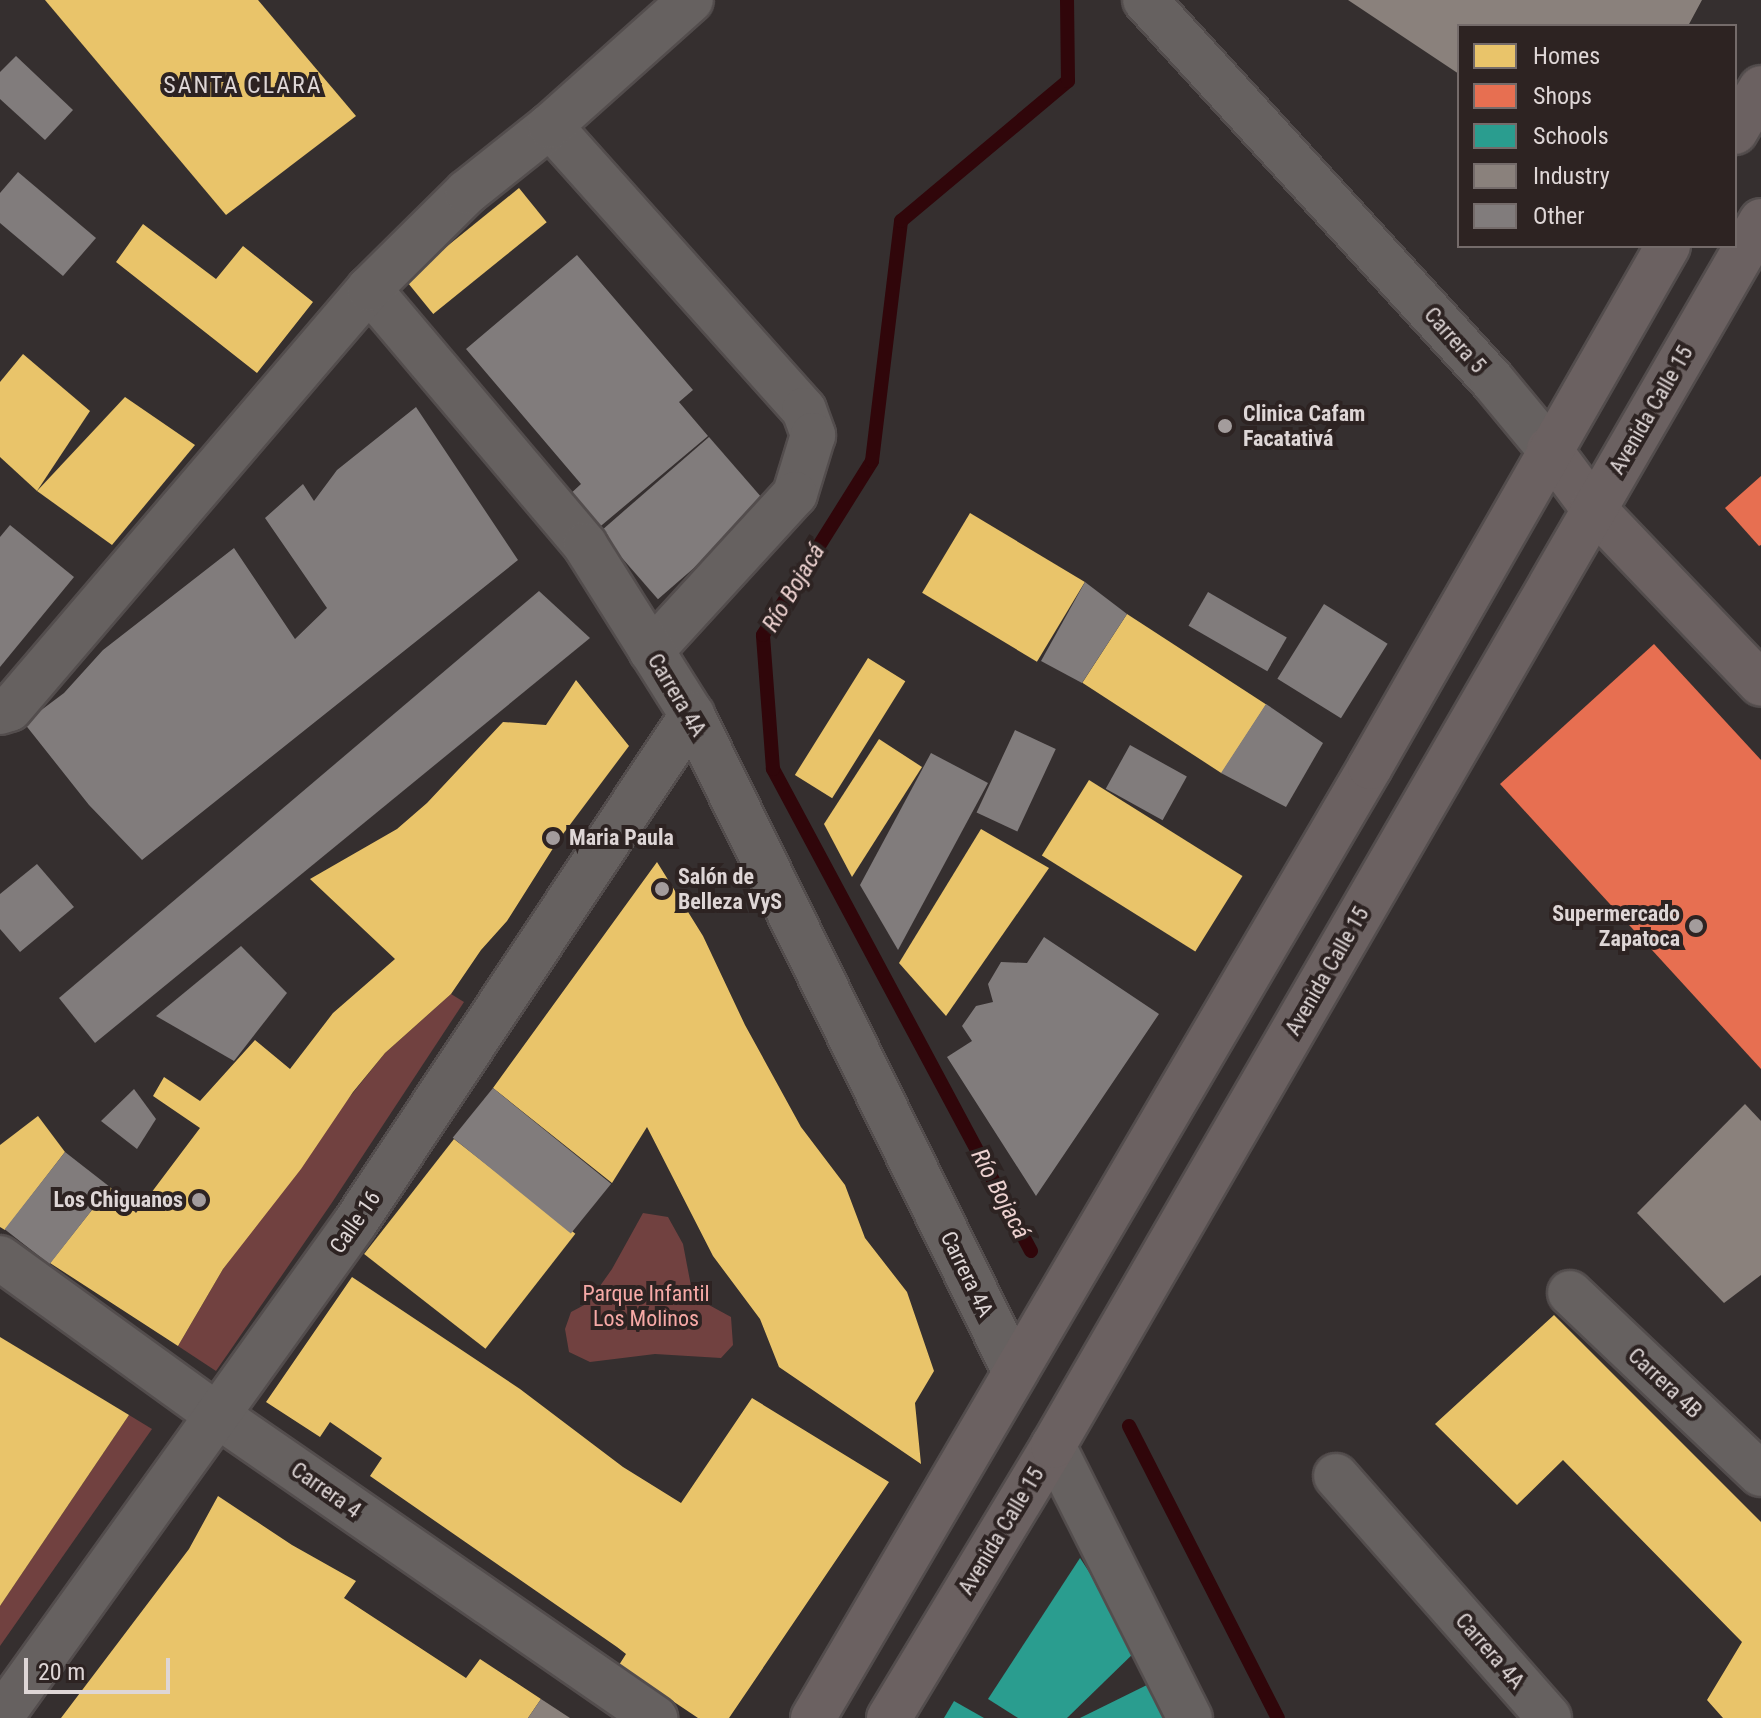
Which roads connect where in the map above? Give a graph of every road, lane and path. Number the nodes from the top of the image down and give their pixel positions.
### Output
1 (691, 0) edge
2 (1145, 0) edge
3 (1761, 88) edge
4 (550, 126) junction
5 (1737, 129) edge
6 (1761, 221) edge
7 (1667, 248) edge
8 (369, 289) junction
9 (1549, 449) junction
10 (1593, 508) junction
11 (651, 651) junction
12 (1761, 684) edge
13 (0, 712) edge
14 (692, 715) junction
15 (0, 1258) edge
16 (1570, 1293) dead end
17 (1025, 1352) junction
18 (217, 1415) junction
19 (1063, 1428) junction
20 (1761, 1474) edge
21 (1336, 1476) dead end
22 (0, 1718) edge
23 (655, 1718) edge
24 (813, 1718) edge
25 (889, 1718) edge
26 (1190, 1718) edge
27 (1549, 1718) edge

1 - 4 street
2 - 9 street, Carrera 5
3 - 5 main road
4 - 8 street
4 - 11 street
6 - 10 main road, Avenida Calle 15
7 - 9 main road
8 - 11 street, Carrera 4A
8 - 13 street
9 - 10 main road, Carrera 5
9 - 17 main road
10 - 12 main road, Carrera 5
10 - 19 main road, Avenida Calle 15
11 - 14 street, Carrera 4A
14 - 17 street, Carrera 4A
14 - 18 street, Calle 16
15 - 18 street, Carrera 4
16 - 20 street, Carrera 4B
17 - 24 main road
18 - 22 street, Calle 16
18 - 23 street, Carrera 4
19 - 25 main road, Avenida Calle 15
19 - 26 street
21 - 27 street, Carrera 4A

